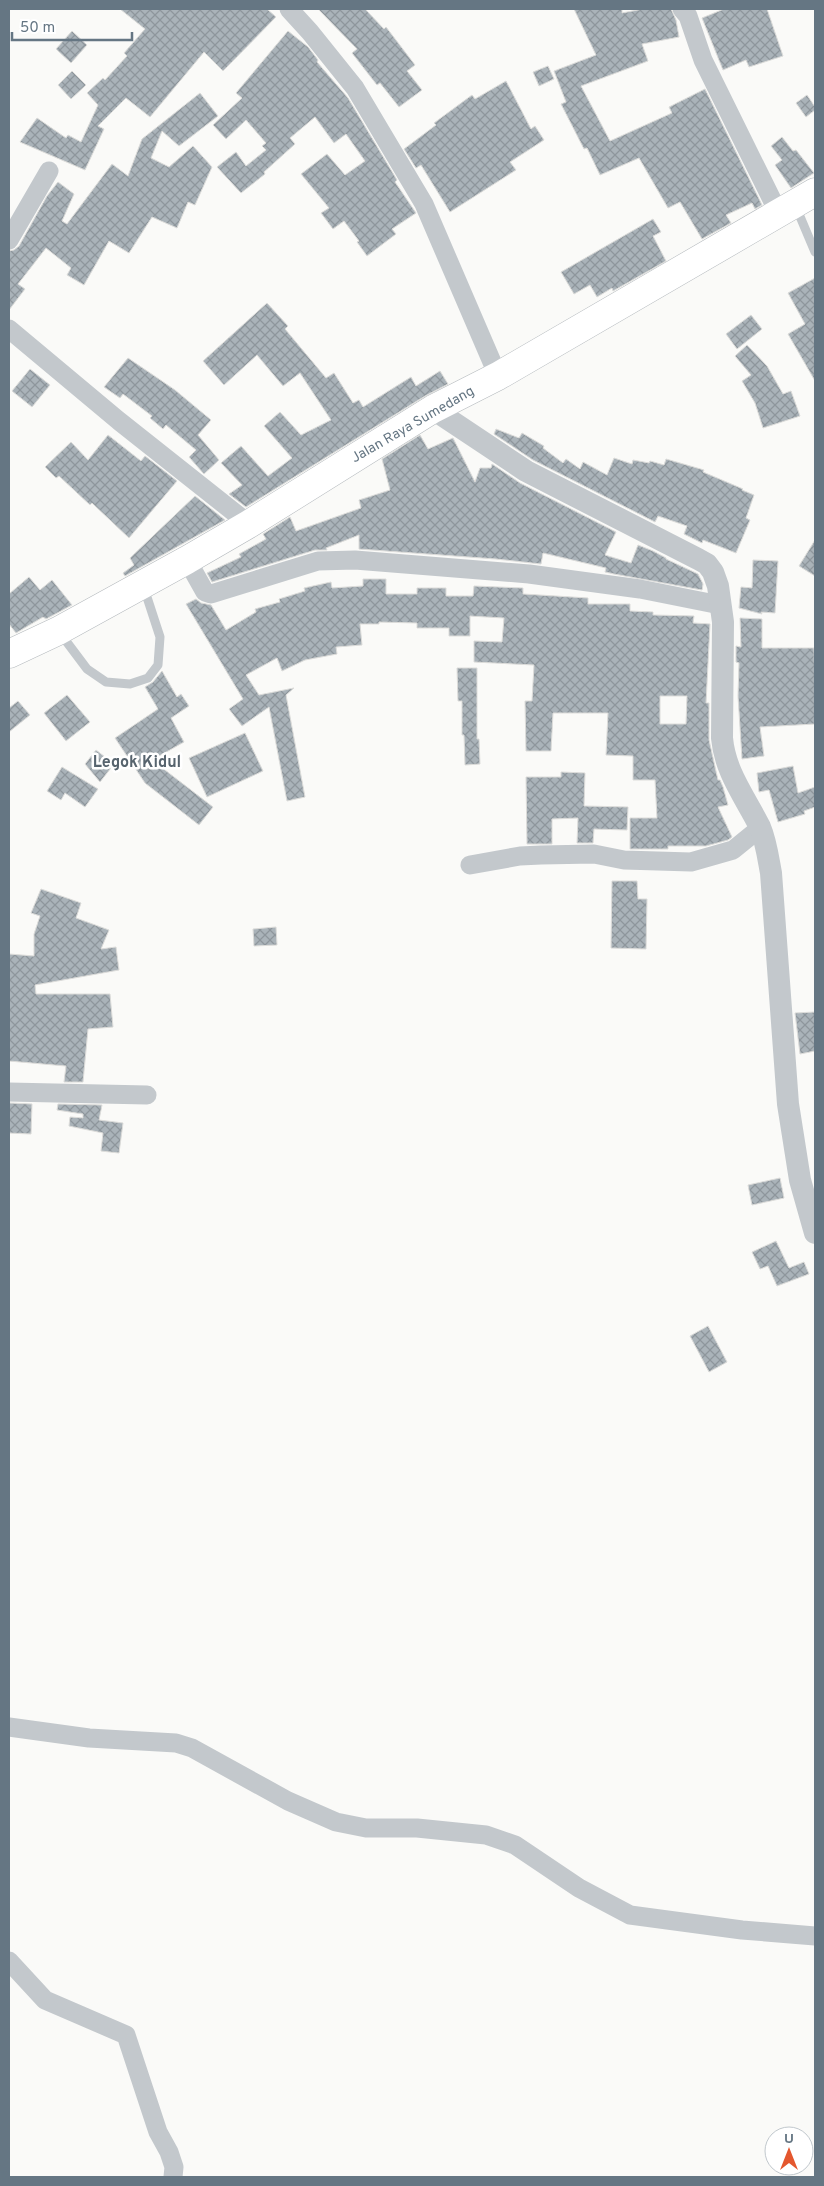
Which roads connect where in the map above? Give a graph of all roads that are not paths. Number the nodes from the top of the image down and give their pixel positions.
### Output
1 (288, 9) edge
2 (682, 9) edge
3 (49, 171) dead end
4 (797, 203) edge
5 (9, 240) edge
6 (815, 252) edge
7 (9, 329) edge
8 (498, 376) junction
9 (434, 409) junction
10 (249, 524) junction
11 (187, 560) junction
12 (143, 585) junction
13 (720, 605) junction
14 (58, 631) junction
15 (9, 654) edge
16 (760, 828) junction
17 (470, 865) dead end
18 (9, 1092) edge
19 (147, 1095) dead end
20 (815, 1234) edge
21 (9, 1727) edge
22 (815, 1936) edge
23 (9, 1961) edge
24 (173, 2177) edge

1 - 8 street
2 - 4 street
3 - 5 street
4 - 6 lane
4 - 8 highway, Jalan Raya Sumedang
7 - 10 street
8 - 9 highway, Jalan Raya Sumedang
9 - 10 highway, Jalan Raya Sumedang
9 - 13 street
10 - 11 highway, Jalan Raya Sumedang
11 - 12 highway, Jalan Raya Sumedang
11 - 13 street
12 - 14 highway, Jalan Raya Sumedang
12 - 14 lane
13 - 16 street
14 - 15 highway, Jalan Raya Sumedang
16 - 17 street
16 - 20 street
18 - 19 street
21 - 22 street
23 - 24 street

